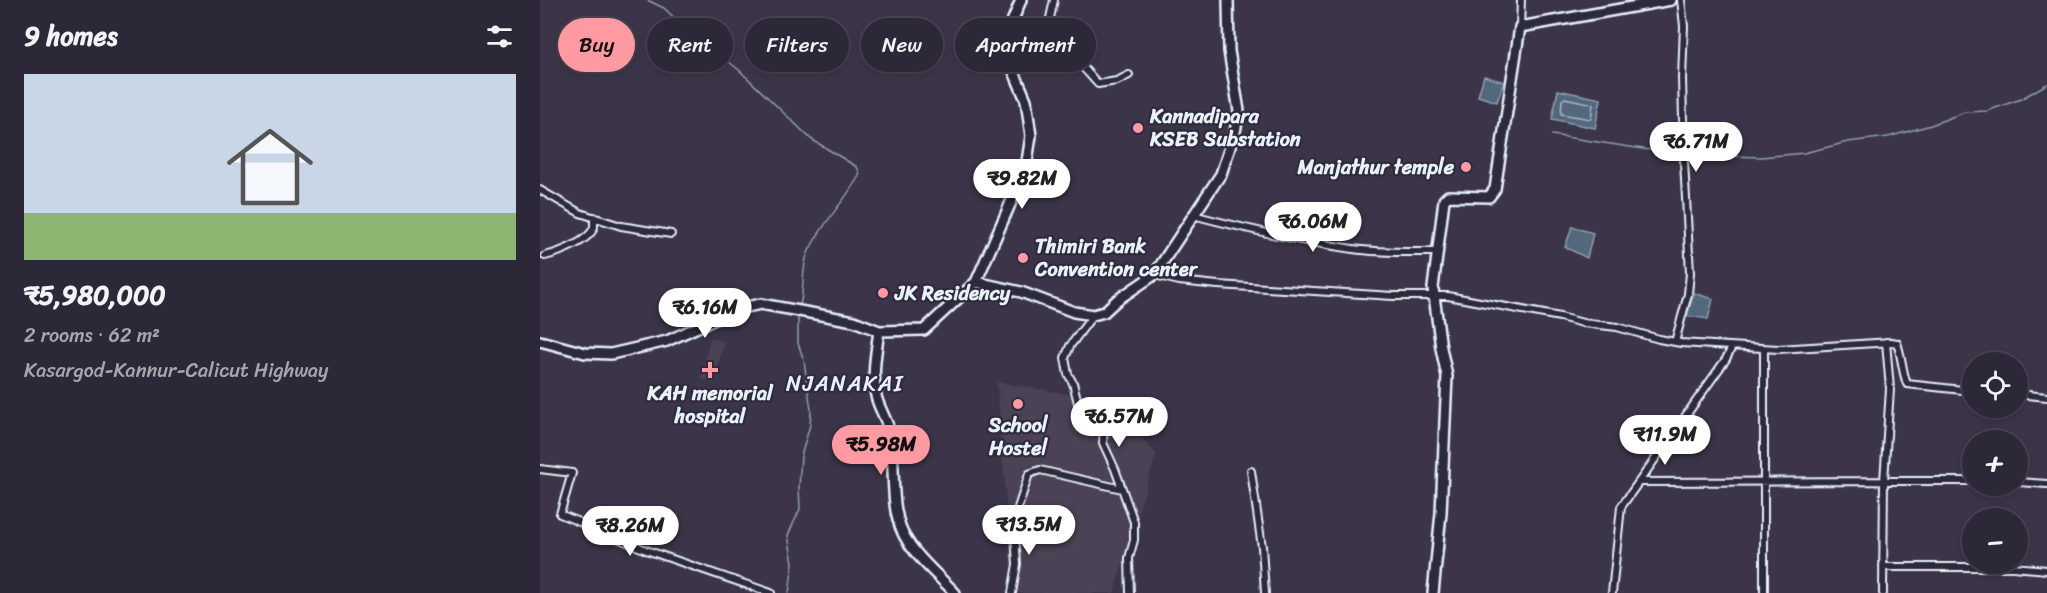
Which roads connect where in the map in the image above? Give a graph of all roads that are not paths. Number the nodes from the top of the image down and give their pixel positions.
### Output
1 (1021, 0) edge
2 (1054, 0) edge
3 (1228, 0) edge
4 (1521, 0) edge
5 (1671, 0) edge
6 (1681, 0) edge
7 (1520, 27) junction
8 (1129, 75) dead end
9 (540, 190) edge
10 (1193, 215) junction
11 (594, 217) junction
12 (671, 234) dead end
13 (1437, 252) junction
14 (545, 256) dead end
15 (1154, 275) junction
16 (976, 282) junction
17 (1433, 296) junction
18 (1093, 315) junction
19 (879, 332) junction
20 (540, 341) edge
21 (1675, 342) junction
22 (1887, 342) junction
23 (1732, 347) junction
24 (1764, 349) junction
25 (1962, 390) edge
26 (2028, 395) edge
27 (2047, 397) edge
28 (540, 469) edge
29 (1251, 471) dead end
30 (1764, 480) junction
31 (1884, 481) junction
32 (1962, 481) edge
33 (1639, 482) junction
34 (2028, 483) edge
35 (2047, 484) edge
36 (1122, 489) junction
37 (1883, 567) junction
38 (2047, 570) edge
39 (771, 593) edge
40 (955, 593) edge
41 (1012, 593) edge
42 (1130, 593) edge
43 (1264, 593) edge
44 (1433, 593) edge
45 (1612, 593) edge
46 (1764, 593) edge
47 (1883, 593) edge

1 - 16 street
2 - 8 street
3 - 10 street
4 - 7 street
5 - 7 street
6 - 21 street
7 - 13 street
9 - 11 street
10 - 13 street
10 - 15 street
11 - 12 street
11 - 14 street
13 - 17 street
15 - 17 street
15 - 18 street
16 - 18 street
16 - 19 street
17 - 21 street
17 - 44 street
18 - 36 street
19 - 20 street
19 - 40 street
21 - 23 street
22 - 24 street
22 - 25 street
22 - 31 street
23 - 24 street
23 - 33 street
24 - 30 street
26 - 27 street
28 - 39 street
29 - 43 street
30 - 31 street
30 - 33 street
30 - 46 street
31 - 32 street
31 - 37 street
33 - 45 street
34 - 35 street
36 - 41 street
36 - 42 street
37 - 38 street
37 - 47 street

